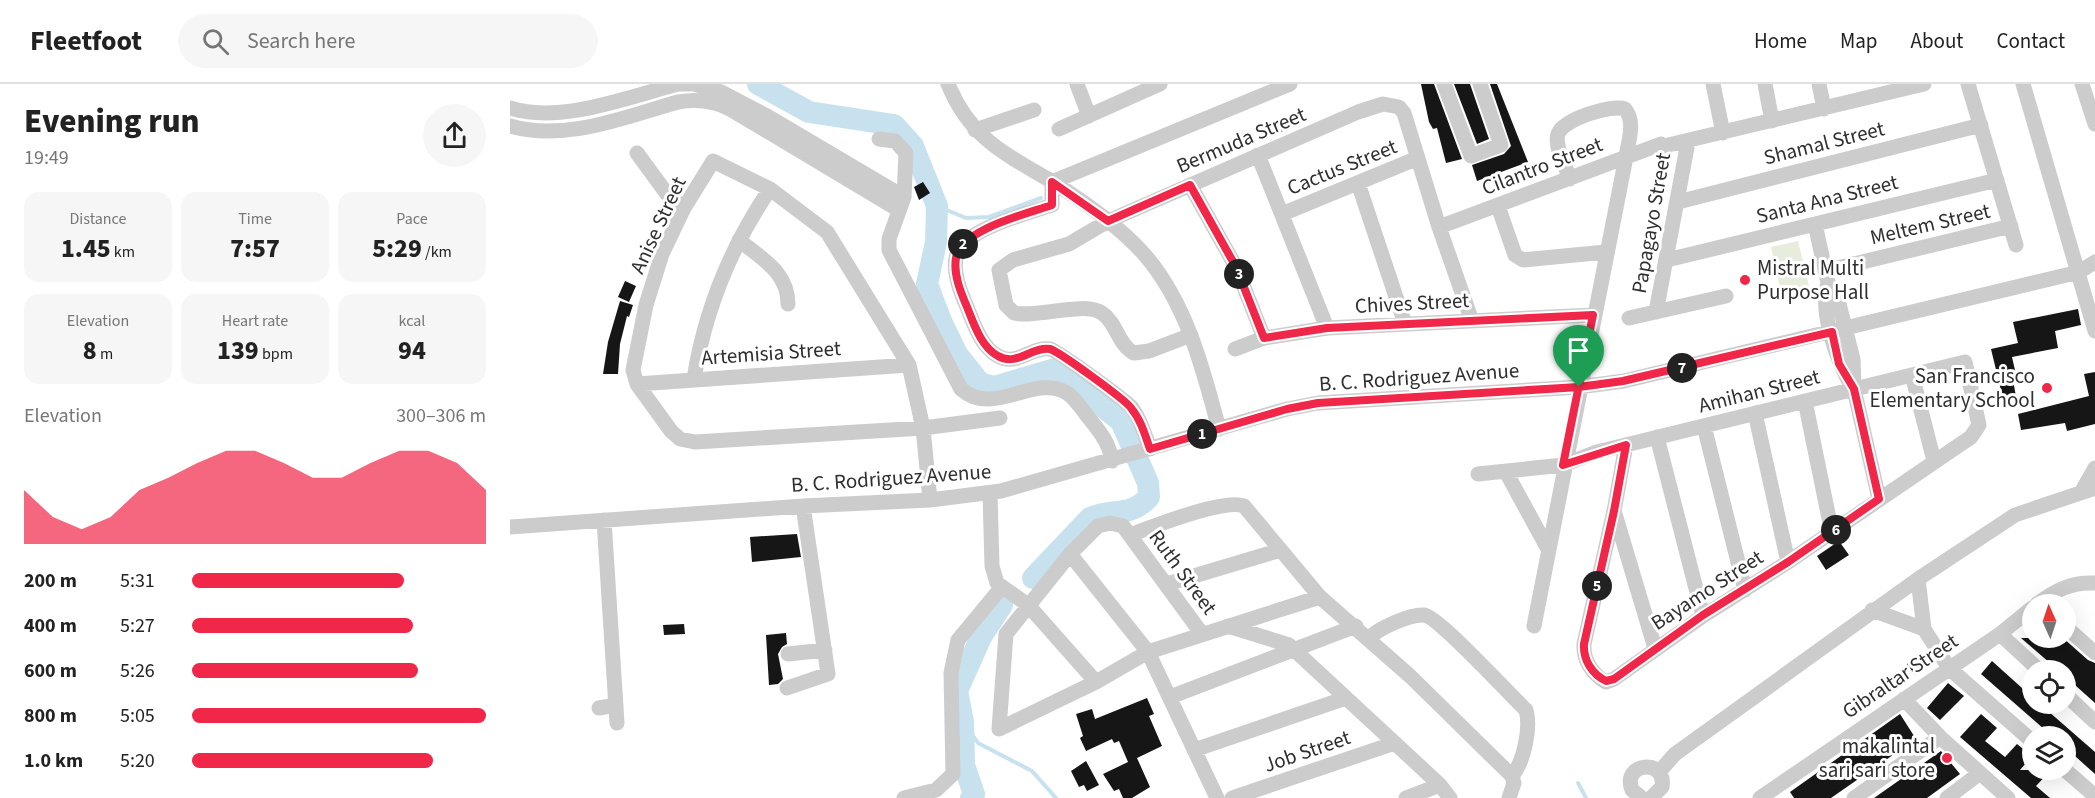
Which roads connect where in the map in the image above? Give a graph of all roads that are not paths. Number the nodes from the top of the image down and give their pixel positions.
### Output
1 (692, 84) edge
2 (948, 84) edge
3 (1077, 84) edge
4 (1290, 84) edge
5 (1444, 84) edge
6 (1480, 84) edge
7 (1713, 84) edge
8 (1765, 84) edge
9 (1819, 84) edge
10 (1924, 84) edge
11 (1968, 84) edge
12 (2024, 84) edge
13 (1150, 86) edge
14 (2087, 86) edge
15 (1869, 91) edge
16 (510, 108) edge
17 (1824, 109) junction
18 (1034, 110) dead end
19 (1089, 116) junction
20 (1772, 121) junction
21 (2095, 124) edge
22 (1981, 125) junction
23 (510, 126) edge
24 (1059, 129) dead end
25 (975, 130) junction
26 (1723, 133) junction
27 (879, 139) dead end
28 (1688, 142) junction
29 (637, 153) dead end
30 (1258, 155) junction
31 (1626, 157) junction
32 (1418, 158) junction
33 (1570, 179) junction
34 (1997, 180) junction
35 (1052, 182) junction
36 (1358, 183) junction
37 (1190, 185) junction
38 (770, 189) junction
39 (1678, 202) junction
40 (901, 203) junction
41 (1498, 206) junction
42 (684, 208) junction
43 (1282, 214) junction
44 (1108, 221) junction
45 (1815, 224) junction
46 (2010, 226) junction
47 (1439, 227) junction
48 (739, 240) junction
49 (2016, 245) dead end
50 (1606, 252) junction
51 (1667, 260) junction
52 (2095, 262) edge
53 (2079, 272) junction
54 (2095, 275) edge
55 (1827, 277) junction
56 (1726, 296) dead end
57 (788, 304) dead end
58 (1656, 312) junction
59 (1593, 315) junction
60 (1629, 318) dead end
61 (1472, 321) junction
62 (1405, 324) junction
63 (1327, 328) junction
64 (1838, 330) junction
65 (2095, 331) edge
66 (1191, 335) junction
67 (1264, 338) junction
68 (1235, 349) dead end
69 (1965, 362) joint
70 (909, 365) junction
71 (1912, 375) junction
72 (694, 380) junction
73 (637, 384) junction
74 (1579, 387) junction
75 (1854, 389) junction
76 (1805, 401) junction
77 (1755, 413) junction
78 (1000, 418) dead end
79 (1704, 426) junction
80 (923, 428) junction
81 (1219, 429) junction
82 (1657, 437) junction
83 (1626, 445) junction
84 (1148, 450) junction
85 (1113, 460) junction
86 (1934, 461) junction
87 (1563, 465) junction
88 (2095, 468) edge
89 (1506, 472) junction
90 (1478, 474) dead end
91 (2091, 492) edge
92 (990, 493) junction
93 (1879, 499) junction
94 (930, 500) junction
95 (802, 506) junction
96 (1614, 511) junction
97 (604, 520) junction
98 (510, 527) edge
99 (1832, 533) junction
100 (1131, 535) junction
101 (1548, 549) junction
102 (1281, 550) junction
103 (1070, 554) junction
104 (1788, 562) junction
105 (1918, 579) junction
106 (2095, 583) edge
107 (1167, 584) junction
108 (1001, 588) junction
109 (1745, 590) junction
110 (2051, 594) edge
111 (1320, 597) junction
112 (1028, 605) junction
113 (1872, 610) junction
114 (1703, 615) junction
115 (2022, 617) edge
116 (1228, 626) junction
117 (1356, 626) junction
118 (1534, 626) dead end
119 (1924, 629) junction
120 (1202, 634) junction
121 (2000, 634) junction
122 (2076, 636) edge
123 (1369, 638) junction
124 (1655, 648) junction
125 (825, 650) junction
126 (1297, 651) junction
127 (1148, 652) junction
128 (2095, 653) edge
129 (788, 654) dead end
130 (2028, 660) edge
131 (1949, 668) junction
132 (1096, 682) junction
133 (787, 688) dead end
134 (1170, 697) junction
135 (1346, 698) junction
136 (1904, 699) junction
137 (2076, 704) edge
138 (616, 705) junction
139 (599, 708) dead end
140 (2095, 722) edge
141 (617, 723) dead end
142 (2022, 732) edge
143 (1940, 736) junction
144 (1395, 743) junction
145 (1194, 750) junction
146 (1659, 772) junction
147 (1980, 773) junction
148 (1512, 776) junction
149 (2076, 780) edge
150 (1438, 792) edge
151 (2095, 796) edge
152 (903, 798) edge
153 (1217, 798) edge
154 (1232, 798) edge
155 (1406, 798) edge
156 (1450, 798) edge
157 (1509, 798) edge
158 (1642, 798) edge
159 (1651, 798) edge
160 (1760, 798) edge
161 (1854, 798) edge
162 (1947, 798) edge
163 (2008, 798) edge

1 - 16 street
1 - 40 street
2 - 25 street
3 - 19 street
4 - 35 street
5 - 6 street
7 - 26 street
8 - 20 street
9 - 17 street
10 - 15 street, Cilantro Street
11 - 22 street
12 - 53 street
13 - 19 street
14 - 21 street
15 - 17 street, Cilantro Street
17 - 20 street, Cilantro Street
18 - 25 street
19 - 24 street
20 - 26 street, Cilantro Street
22 - 34 street
22 - 39 street, Shamal Street
23 - 40 street
25 - 35 street
26 - 28 street, Cilantro Street
27 - 40 street
28 - 31 street, Cilantro Street
28 - 39 street, Papagayo Street
29 - 42 street
30 - 32 street, Bermuda Street
30 - 37 street, Bermuda Street
30 - 43 street
31 - 33 street, Cilantro Street
31 - 33 street
31 - 50 street
32 - 36 street, Cactus Street
32 - 47 street
33 - 41 street, Cilantro Street
34 - 45 street, Santa Ana Street
34 - 46 street
35 - 44 street
35 - 84 street
36 - 43 street, Cactus Street
36 - 62 street
37 - 44 street, Bermuda Street
37 - 67 street
38 - 42 street, Anise Street
38 - 48 street
38 - 70 street, Anise Street
39 - 51 street, Papagayo Street
40 - 85 street
41 - 47 street, Cilantro Street
41 - 50 street
42 - 73 street, Anise Street
43 - 63 street
44 - 66 street
44 - 66 street, Bermuda Street
45 - 51 street, Santa Ana Street
45 - 55 street
46 - 49 street
46 - 55 street, Meltem Street
47 - 61 street
48 - 57 street
48 - 72 street
50 - 59 street
51 - 58 street, Papagayo Street
52 - 53 street
53 - 54 street
53 - 64 street, B. C. Rodriguez Avenue
53 - 65 street
55 - 64 street
56 - 58 street
58 - 60 street
59 - 61 street, Chives Street
59 - 74 street
61 - 62 street, Chives Street
62 - 63 street, Chives Street
63 - 67 street, Chives Street
64 - 74 street, B. C. Rodriguez Avenue
64 - 75 street
66 - 81 street
67 - 68 street, Chives Street
69 - 71 street, Amihan Street
69 - 86 street, Bayamo Street
70 - 72 street, Artemisia Street
70 - 80 street, Anise Street
71 - 75 street, Amihan Street
71 - 86 street
72 - 73 street, Artemisia Street
73 - 80 street
74 - 81 street, B. C. Rodriguez Avenue
74 - 87 street
75 - 76 street, Amihan Street
75 - 93 street
76 - 77 street, Amihan Street
76 - 99 street
77 - 79 street, Amihan Street
77 - 104 street
78 - 80 street
79 - 82 street, Amihan Street
79 - 109 street
80 - 94 street, Anise Street
81 - 84 street, B. C. Rodriguez Avenue
82 - 83 street, Amihan Street
82 - 114 street
83 - 87 street, Amihan Street
83 - 96 street, Bayamo Street
84 - 85 street, B. C. Rodriguez Avenue
85 - 92 street, B. C. Rodriguez Avenue
86 - 93 street, Bayamo Street
87 - 89 street, Amihan Street
87 - 101 street
88 - 91 street
89 - 90 street, Amihan Street
89 - 101 street
91 - 105 street
92 - 94 street, B. C. Rodriguez Avenue
92 - 108 street
93 - 99 street, Bayamo Street
94 - 95 street, B. C. Rodriguez Avenue
95 - 97 street, B. C. Rodriguez Avenue
95 - 125 street
96 - 124 street
96 - 124 street, Bayamo Street
97 - 98 street, B. C. Rodriguez Avenue
97 - 138 street
99 - 104 street, Bayamo Street
100 - 102 street
100 - 103 street
100 - 107 street, Ruth Street
101 - 118 street
102 - 107 street
102 - 111 street
103 - 112 street
103 - 127 street
104 - 109 street, Bayamo Street
105 - 113 street
105 - 119 street
106 - 110 street, Gibraltar Street
107 - 120 street, Ruth Street
108 - 112 street
108 - 152 street
109 - 114 street, Bayamo Street
111 - 116 street
111 - 117 street
112 - 132 street
112 - 132 street
113 - 119 street
113 - 146 street
114 - 124 street, Bayamo Street
115 - 121 street, Gibraltar Street
116 - 120 street
116 - 126 street
117 - 123 street
117 - 126 street
119 - 131 street
120 - 127 street
121 - 130 street
121 - 131 street, Gibraltar Street
122 - 128 street
123 - 148 street
123 - 148 street
125 - 129 street
125 - 133 street
126 - 134 street
126 - 135 street
127 - 132 street
127 - 134 street
131 - 136 street, Gibraltar Street
131 - 142 street
134 - 145 street
135 - 144 street
135 - 145 street
136 - 143 street
136 - 160 street, Gibraltar Street
137 - 140 street
138 - 139 street
138 - 141 street
143 - 147 street
143 - 161 street
144 - 150 street
144 - 154 street, Job Street
145 - 153 street
146 - 158 street
146 - 159 street
147 - 162 street
147 - 163 street
148 - 157 street
149 - 151 street
150 - 155 street
150 - 156 street

